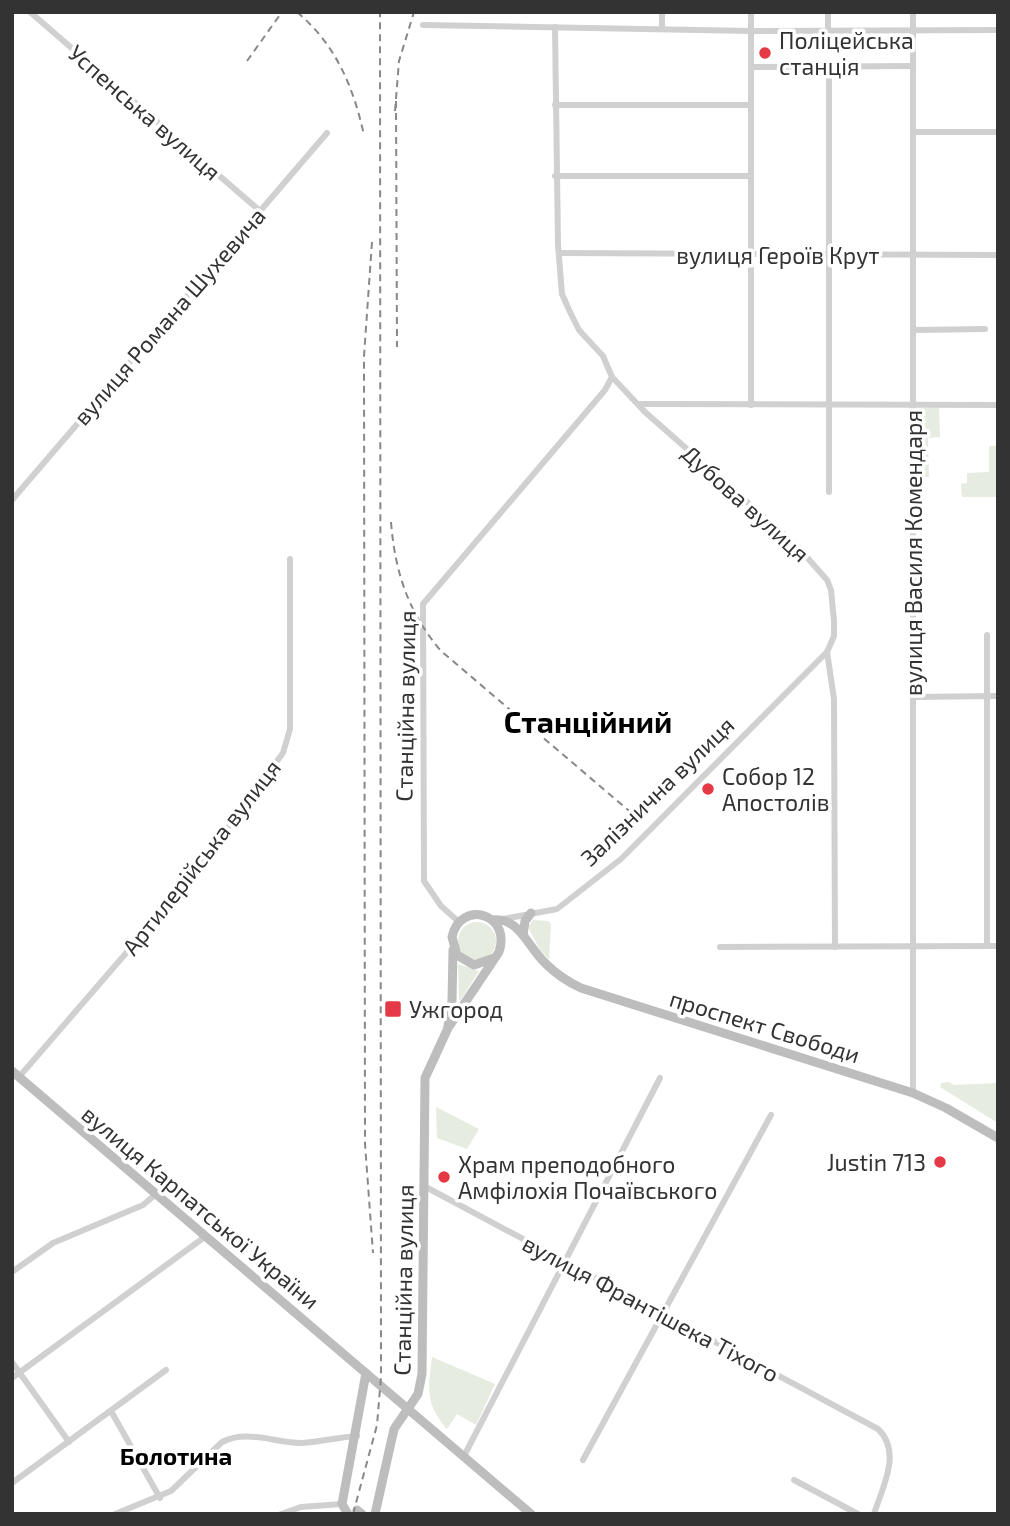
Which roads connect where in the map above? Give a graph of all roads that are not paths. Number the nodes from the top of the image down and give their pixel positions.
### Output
1 (30, 12) edge
2 (662, 12) edge
3 (751, 12) edge
4 (828, 12) edge
5 (913, 12) edge
6 (423, 24) dead end
7 (555, 27) junction
8 (662, 29) junction
9 (751, 30) junction
10 (828, 30) junction
11 (913, 30) junction
12 (998, 30) edge
13 (751, 66) junction
14 (829, 66) junction
15 (912, 66) junction
16 (555, 105) junction
17 (751, 105) junction
18 (912, 132) junction
19 (998, 132) edge
20 (327, 133) dead end
21 (555, 176) junction
22 (751, 176) junction
23 (260, 211) junction
24 (559, 254) junction
25 (830, 255) junction
26 (913, 255) junction
27 (998, 255) edge
28 (751, 256) junction
29 (913, 330) junction
30 (985, 330) dead end
31 (612, 377) junction
32 (640, 404) junction
33 (751, 404) junction
34 (830, 405) junction
35 (913, 405) junction
36 (998, 405) edge
37 (829, 492) dead end
38 (12, 500) edge
39 (290, 559) dead end
40 (987, 635) dead end
41 (827, 652) junction
42 (987, 696) junction
43 (998, 696) edge
44 (913, 697) junction
45 (531, 913) junction
46 (498, 920) junction
47 (459, 922) junction
48 (525, 939) junction
49 (502, 944) junction
50 (913, 946) junction
51 (987, 946) junction
52 (998, 946) edge
53 (720, 947) dead end
54 (835, 947) junction
55 (453, 949) junction
56 (494, 958) junction
57 (448, 1028) junction
58 (16, 1074) edge
59 (660, 1078) dead end
60 (913, 1093) junction
61 (771, 1115) dead end
62 (998, 1138) edge
63 (424, 1186) junction
64 (156, 1194) junction
65 (206, 1236) junction
66 (565, 1261) junction
67 (12, 1272) edge
68 (662, 1313) junction
69 (12, 1362) edge
70 (166, 1370) dead end
71 (20, 1373) junction
72 (366, 1373) junction
73 (12, 1378) edge
74 (408, 1408) junction
75 (111, 1411) junction
76 (357, 1436) junction
77 (69, 1442) junction
78 (464, 1456) junction
79 (583, 1460) dead end
80 (794, 1480) dead end
81 (12, 1483) edge
82 (160, 1498) junction
83 (351, 1510) edge
84 (115, 1514) edge
85 (281, 1514) edge
86 (375, 1514) edge
87 (531, 1514) edge
88 (858, 1514) edge
89 (873, 1514) edge

1 - 23 street, Успенська вулиця
2 - 8 street
3 - 9 street
4 - 10 street
5 - 11 street, вулиця Василя Комендаря
6 - 7 street
7 - 8 street
7 - 16 street, Дубова вулиця
8 - 9 street
9 - 10 street
9 - 13 street
10 - 11 street
11 - 12 street
11 - 15 street, вулиця Василя Комендаря
13 - 14 street
13 - 17 street
14 - 15 street
14 - 25 street
15 - 18 street, вулиця Василя Комендаря
16 - 17 street
16 - 21 street, Дубова вулиця
17 - 22 street
18 - 19 street
18 - 26 street, вулиця Василя Комендаря
20 - 23 street, вулиця Романа Шухевича
21 - 22 street
21 - 24 street, Дубова вулиця
22 - 28 street
23 - 38 street, вулиця Романа Шухевича
24 - 28 street, вулиця Героїв Крут
24 - 31 street, Дубова вулиця
25 - 26 street, вулиця Героїв Крут
25 - 28 street, вулиця Героїв Крут
25 - 34 street
26 - 27 street, вулиця Героїв Крут
26 - 29 street, вулиця Василя Комендаря
28 - 33 street
29 - 30 street
29 - 35 street, вулиця Василя Комендаря
31 - 32 street, Дубова вулиця
31 - 47 street, Станційна вулиця
32 - 33 street
32 - 41 street, Дубова вулиця
33 - 34 street
34 - 35 street
34 - 37 street
35 - 36 street
35 - 44 street, вулиця Василя Комендаря
39 - 58 street, Артилерійська вулиця
40 - 42 street
41 - 45 street, Залізнична вулиця
41 - 54 street
42 - 43 street
42 - 44 street
42 - 51 street
44 - 50 street, вулиця Василя Комендаря
45 - 46 street, Залізнична вулиця
45 - 48 main road
46 - 47 main road
46 - 48 main road, проспект Свободи
46 - 49 main road
47 - 55 main road
48 - 49 main road
48 - 60 main road, проспект Свободи
49 - 56 main road
50 - 51 street
50 - 54 street
50 - 60 street, вулиця Василя Комендаря
51 - 52 street
53 - 54 street
55 - 56 main road
55 - 57 main road, Станційна вулиця
56 - 57 main road, Станційна вулиця
57 - 63 main road, Станційна вулиця
58 - 64 main road, вулиця Карпатської України
59 - 66 street
60 - 62 main road, проспект Свободи
61 - 68 street
63 - 66 street, вулиця Франтішека Тіхого
63 - 74 main road, Станційна вулиця
64 - 65 main road, вулиця Карпатської України
64 - 67 street
65 - 71 street
65 - 72 main road, вулиця Карпатської України
66 - 68 street, вулиця Франтішека Тіхого
66 - 78 street
68 - 79 street
68 - 89 street, вулиця Франтішека Тіхого
69 - 71 street
70 - 75 street
71 - 73 street
71 - 77 street
72 - 74 main road, вулиця Карпатської України
72 - 76 main road
74 - 78 main road, вулиця Карпатської України
74 - 86 main road, Станційна вулиця
75 - 77 street
75 - 82 street
76 - 82 street
76 - 83 main road
77 - 81 street
78 - 87 main road, вулиця Карпатської України
80 - 88 street
82 - 84 street
83 - 85 street

